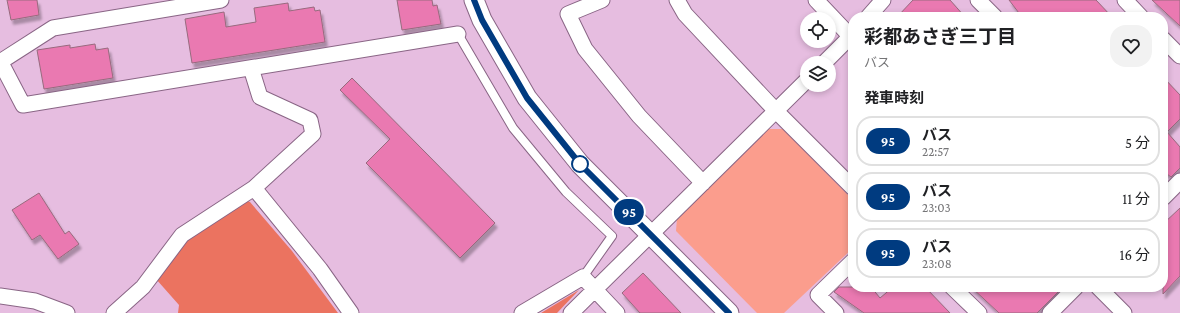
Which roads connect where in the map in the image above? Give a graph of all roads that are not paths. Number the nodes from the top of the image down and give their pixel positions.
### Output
1 (221, 0) edge
2 (474, 0) edge
3 (602, 0) edge
4 (677, 0) edge
5 (816, 0) edge
6 (883, 0) edge
7 (978, 0) edge
8 (1124, 0) edge
9 (872, 12) edge
10 (990, 12) edge
11 (1137, 12) edge
12 (848, 32) edge
13 (458, 34) joint
14 (848, 40) edge
15 (1168, 43) edge
16 (831, 56) edge
17 (1180, 56) edge
18 (0, 62) edge
19 (251, 68) junction
20 (800, 87) edge
21 (776, 111) junction
22 (703, 183) junction
23 (848, 183) edge
24 (254, 188) junction
25 (651, 233) junction
26 (848, 266) edge
27 (583, 277) junction
28 (594, 290) junction
29 (957, 292) edge
30 (1071, 292) edge
31 (1103, 292) edge
32 (0, 296) edge
33 (67, 313) edge
34 (114, 313) edge
35 (351, 313) edge
36 (522, 313) edge
37 (571, 313) edge
38 (617, 313) edge
39 (729, 313) edge
40 (836, 313) edge
41 (979, 313) edge
42 (1050, 313) edge
43 (1124, 313) edge

1 - 18 street
2 - 25 street
3 - 22 street
4 - 21 street
5 - 12 street
6 - 9 street
7 - 10 street
8 - 11 street
13 - 19 street
13 - 27 lane
14 - 16 street
15 - 17 street
18 - 19 street
19 - 24 street
20 - 21 street
21 - 22 street
21 - 23 street
22 - 25 street
24 - 34 street
24 - 35 street
25 - 28 street
25 - 39 street
26 - 40 street
27 - 28 street
27 - 36 street
28 - 37 street
28 - 38 street
29 - 41 street
30 - 42 street
31 - 43 street
32 - 33 street

